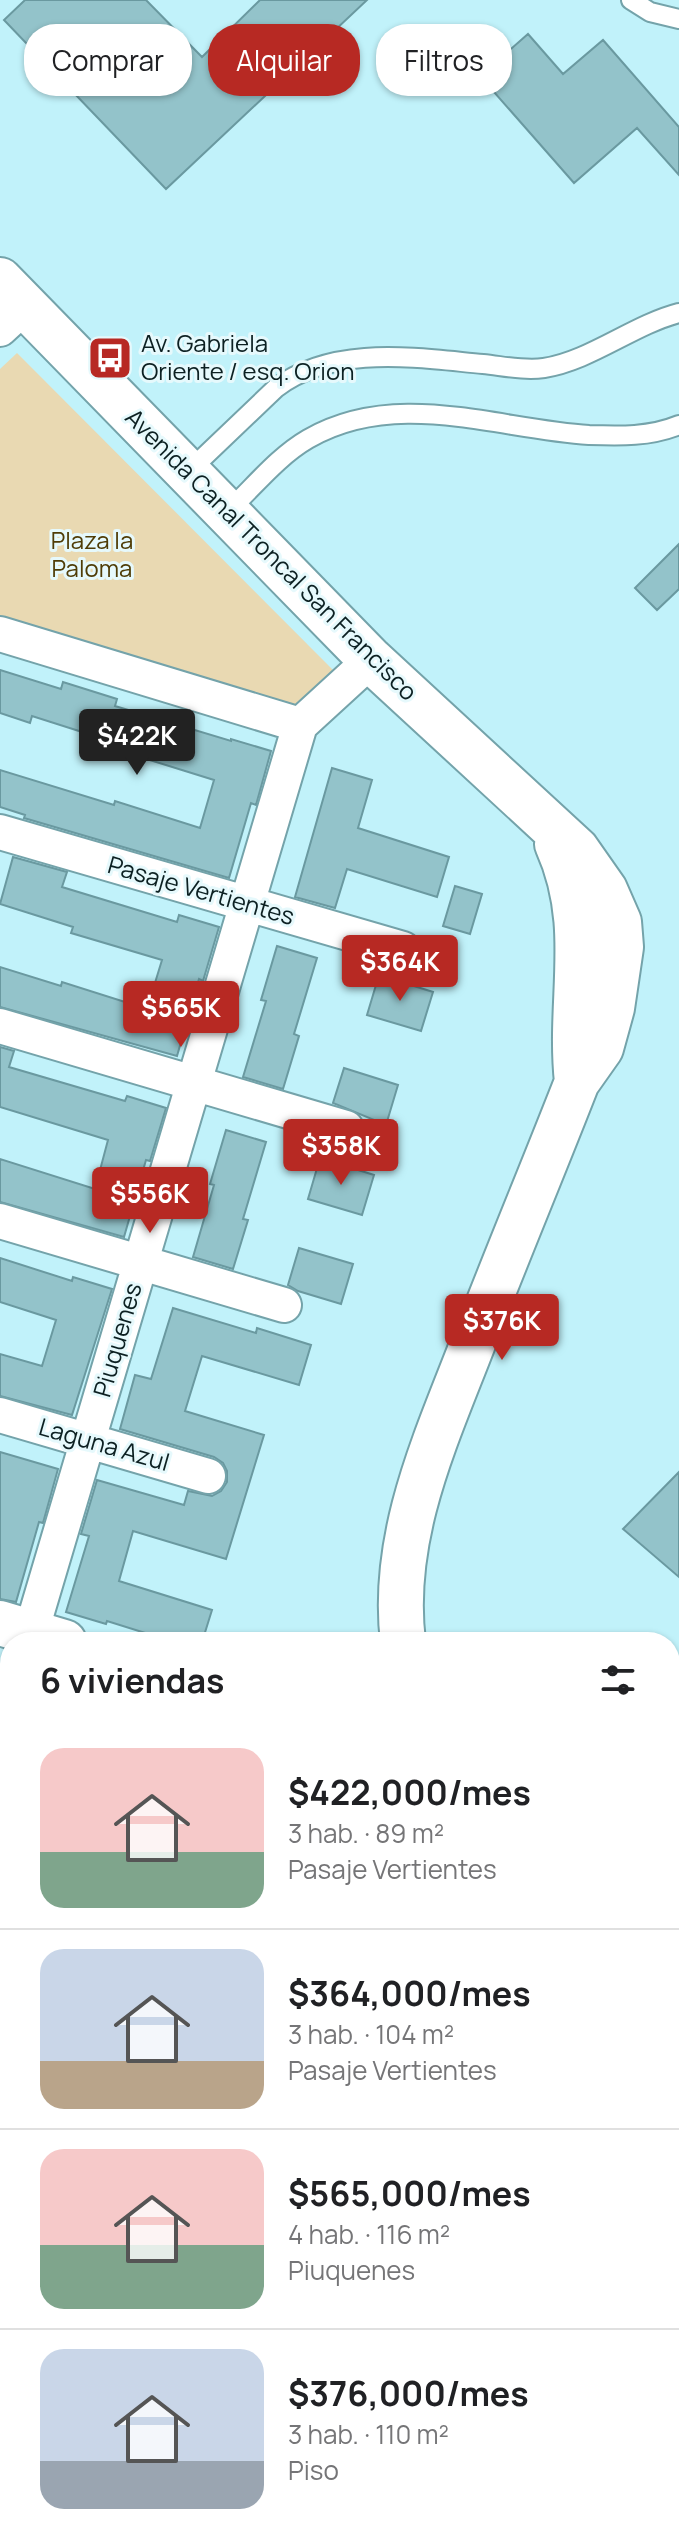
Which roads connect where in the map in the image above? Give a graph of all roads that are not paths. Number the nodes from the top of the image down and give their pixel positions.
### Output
1 (631, 0) edge
2 (679, 19) edge
3 (8, 305) edge
4 (679, 313) edge
5 (679, 425) edge
6 (188, 472) junction
7 (227, 512) junction
8 (0, 634) edge
9 (371, 660) junction
10 (300, 725) junction
11 (0, 832) edge
12 (247, 904) junction
13 (403, 949) dead end
14 (0, 1026) edge
15 (194, 1083) junction
16 (346, 1128) dead end
17 (0, 1221) edge
18 (141, 1263) junction
19 (284, 1305) dead end
20 (0, 1415) edge
21 (88, 1441) junction
22 (208, 1476) dead end
23 (32, 1632) edge
24 (403, 1632) edge

1 - 2 lane
3 - 6 main road, Avenida Canal Troncal San Francisco
4 - 6 lane
5 - 7 lane
6 - 7 main road, Avenida Canal Troncal San Francisco
7 - 9 main road, Avenida Canal Troncal San Francisco
8 - 10 street
9 - 10 street
9 - 24 main road, Avenida Canal Troncal San Francisco
10 - 12 street, Piuquenes
11 - 12 street, Pasaje Vertientes
12 - 13 street, Pasaje Vertientes
12 - 15 street, Piuquenes
14 - 15 street
15 - 16 street
15 - 18 street, Piuquenes
17 - 18 street
18 - 19 street
18 - 21 street, Piuquenes
20 - 21 street, Laguna Azul
21 - 22 street, Laguna Azul
21 - 23 street, Piuquenes

